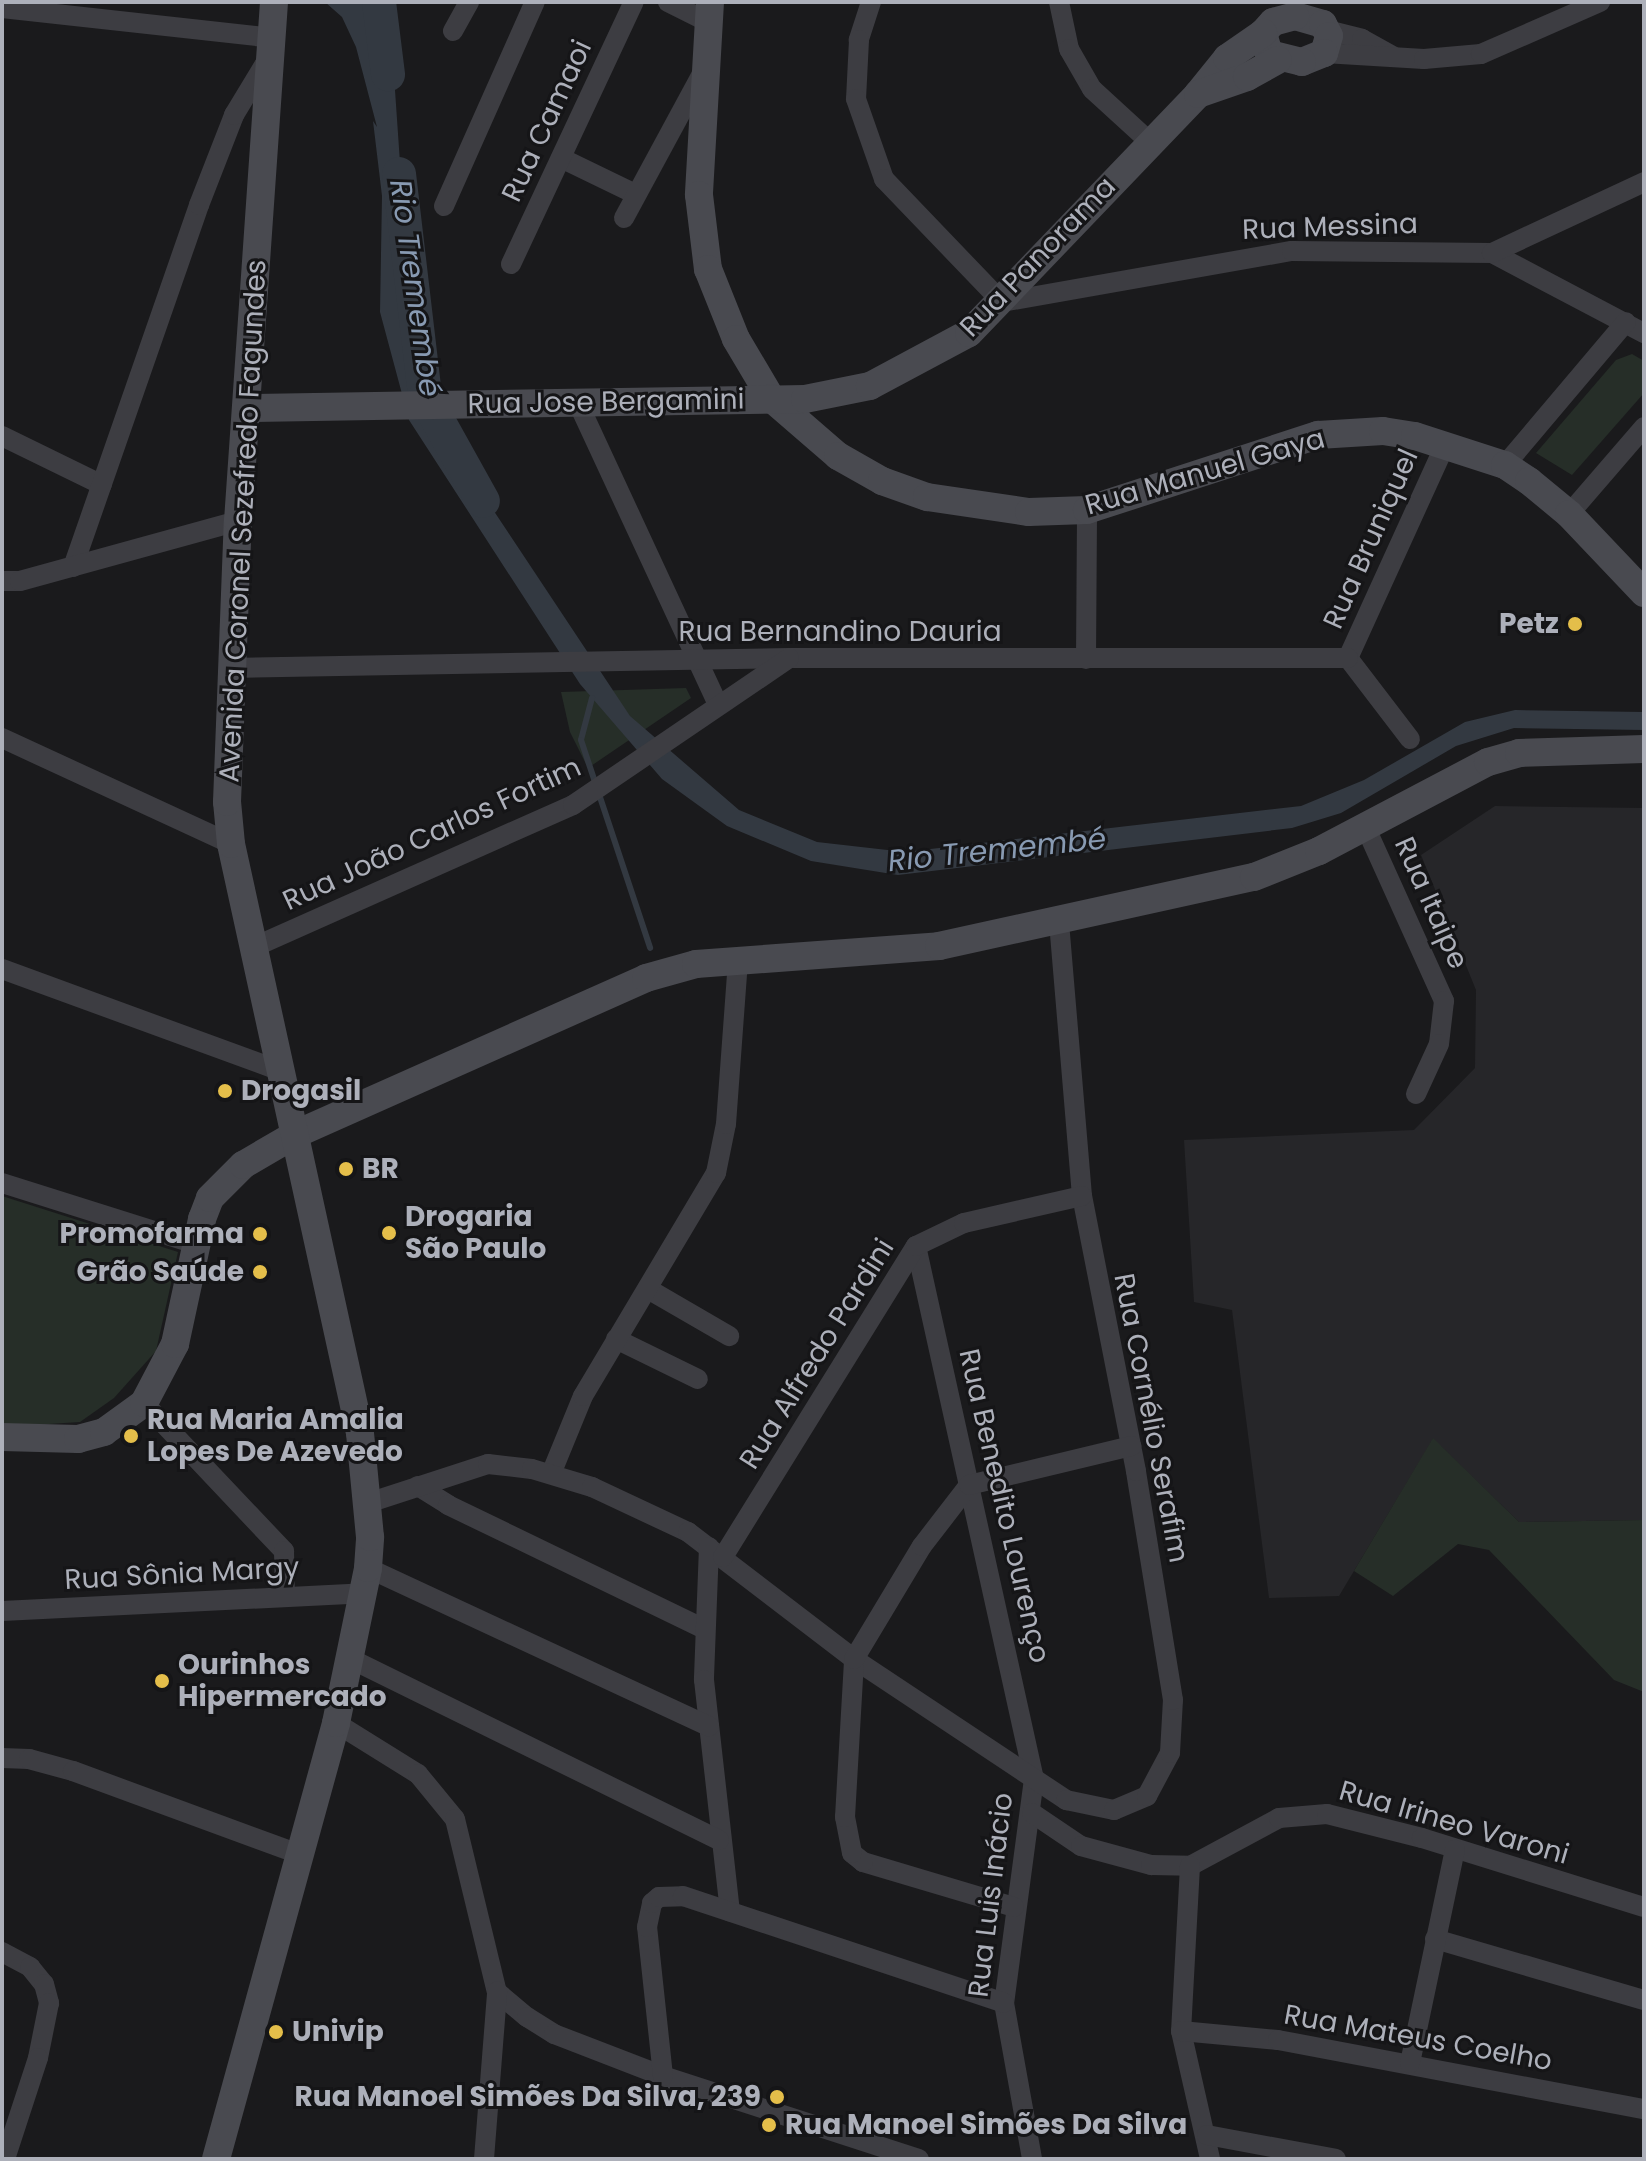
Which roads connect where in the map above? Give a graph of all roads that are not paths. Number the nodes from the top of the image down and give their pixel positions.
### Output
1 (274, 2) edge
2 (469, 2) edge
3 (535, 2) edge
4 (634, 2) edge
5 (668, 2) edge
6 (871, 2) edge
7 (1059, 2) edge
8 (1600, 2) edge
9 (2, 8) edge
10 (710, 12) edge
11 (1270, 19) edge
12 (1320, 26) edge
13 (453, 31) dead end
14 (271, 47) junction
15 (1278, 60) junction
16 (706, 67) junction
17 (1198, 94) junction
18 (266, 128) junction
19 (225, 139) junction
20 (1150, 142) junction
21 (561, 158) junction
22 (1644, 182) edge
23 (635, 194) junction
24 (444, 206) dead end
25 (624, 218) dead end
26 (1492, 253) junction
27 (511, 264) dead end
28 (1002, 302) junction
29 (1626, 322) junction
30 (1644, 333) edge
31 (771, 398) junction
32 (578, 403) junction
33 (249, 408) junction
34 (1644, 427) edge
35 (2, 436) edge
36 (1446, 443) junction
37 (1505, 465) junction
38 (102, 485) junction
39 (1087, 510) junction
40 (1569, 514) junction
41 (238, 521) junction
42 (73, 567) junction
43 (2, 581) edge
44 (1644, 593) edge
45 (789, 658) junction
46 (1348, 658) junction
47 (696, 659) junction
48 (1086, 659) junction
49 (231, 668) junction
50 (712, 709) junction
51 (2, 738) edge
52 (1410, 739) dead end
53 (1644, 749) edge
54 (1365, 826) junction
55 (231, 844) junction
56 (1059, 920) junction
57 (254, 947) junction
58 (738, 960) junction
59 (2, 969) edge
60 (281, 1071) junction
61 (1416, 1094) dead end
62 (296, 1134) junction
63 (2, 1183) edge
64 (1082, 1196) junction
65 (195, 1244) junction
66 (916, 1246) junction
67 (648, 1289) junction
68 (729, 1336) dead end
69 (616, 1339) junction
70 (698, 1379) dead end
71 (144, 1403) junction
72 (2, 1437) edge
73 (1131, 1446) junction
74 (551, 1474) junction
75 (969, 1485) junction
76 (418, 1486) junction
77 (368, 1503) junction
78 (716, 1552) junction
79 (366, 1581) junction
80 (285, 1597) junction
81 (2, 1611) edge
82 (703, 1628) junction
83 (351, 1659) junction
84 (854, 1659) junction
85 (336, 1723) junction
86 (709, 1726) junction
87 (2, 1758) edge
88 (1034, 1779) junction
89 (1032, 1813) junction
90 (719, 1840) junction
91 (1455, 1850) junction
92 (299, 1854) junction
93 (1190, 1866) junction
94 (1014, 1907) junction
95 (1644, 1907) edge
96 (730, 1912) junction
97 (1435, 1939) junction
98 (2, 1952) edge
99 (497, 1992) junction
100 (1644, 2000) edge
101 (1004, 2003) junction
102 (1181, 2031) junction
103 (1410, 2063) junction
104 (663, 2076) junction
105 (1644, 2109) edge
106 (1207, 2135) junction
107 (5, 2159) edge
108 (216, 2159) edge
109 (484, 2159) edge
110 (919, 2159) edge
111 (1032, 2159) edge
112 (1210, 2159) edge
113 (1336, 2159) edge

1 - 14 main road, Avenida Coronel Sezefredo Fagundes
2 - 13 street
3 - 24 street
4 - 21 street, Rua Camaoi
5 - 10 street
6 - 28 street
7 - 20 street
8 - 12 street
9 - 14 street
10 - 16 main road, Rua Manuel Gaya
11 - 12 main road
11 - 15 main road
11 - 17 main road
12 - 15 main road
14 - 18 main road, Avenida Coronel Sezefredo Fagundes
14 - 19 street
15 - 17 main road, Rua Panorama
16 - 23 street
16 - 31 main road, Rua Manuel Gaya
17 - 20 main road, Rua Panorama
18 - 19 street
18 - 33 main road, Avenida Coronel Sezefredo Fagundes
19 - 38 street
20 - 28 main road, Rua Panorama
21 - 23 street
21 - 27 street, Rua Camaoi
22 - 26 street
23 - 25 street
26 - 28 street, Rua Messina
26 - 29 street, Rua Messina
28 - 31 main road, Rua Panorama
29 - 30 street, Rua Messina
29 - 37 street
31 - 32 main road, Rua Jose Bergamini
31 - 39 main road, Rua Manuel Gaya
32 - 33 main road, Rua Jose Bergamini
32 - 47 street
33 - 41 main road, Avenida Coronel Sezefredo Fagundes
34 - 40 street
35 - 38 street
36 - 37 main road, Rua Manuel Gaya
36 - 39 main road, Rua Manuel Gaya
36 - 46 street, Rua Bruniquel
37 - 40 main road, Rua Manuel Gaya
38 - 42 street
39 - 48 street
40 - 44 main road, Rua Manuel Gaya
41 - 42 street
41 - 49 main road, Avenida Coronel Sezefredo Fagundes
42 - 43 street
45 - 47 street, Rua Bernandino Dauria
45 - 48 street, Rua Bernandino Dauria
45 - 50 street, Rua João Carlos Fortim
46 - 48 street, Rua Bernandino Dauria
46 - 52 street
47 - 49 street, Rua Bernandino Dauria
47 - 50 street
49 - 55 main road, Avenida Coronel Sezefredo Fagundes
50 - 57 street, Rua João Carlos Fortim
51 - 55 street
53 - 54 main road
54 - 56 main road
54 - 61 street, Rua Itaipe
55 - 57 main road, Avenida Coronel Sezefredo Fagundes
56 - 58 main road
56 - 64 street, Rua Cornélio Serafim
57 - 60 main road, Avenida Coronel Sezefredo Fagundes
58 - 62 main road
58 - 67 street
59 - 60 street
60 - 62 main road, Avenida Coronel Sezefredo Fagundes
62 - 65 main road
62 - 77 main road, Avenida Coronel Sezefredo Fagundes
63 - 65 street
64 - 66 street, Rua Alfredo Pardini
64 - 73 street, Rua Cornélio Serafim
65 - 71 main road
66 - 75 street, Rua Benedito Lourenço
66 - 78 street, Rua Alfredo Pardini
67 - 68 street
67 - 69 street
69 - 70 street
69 - 74 street
71 - 72 main road
71 - 80 street
73 - 75 street
73 - 88 street, Rua Cornélio Serafim
74 - 76 street, Rua Cornélio Serafim
74 - 78 street, Rua Cornélio Serafim
75 - 84 street
75 - 88 street, Rua Benedito Lourenço
76 - 77 street, Rua Cornélio Serafim
76 - 82 street
77 - 79 main road, Avenida Coronel Sezefredo Fagundes
78 - 82 street
78 - 84 street, Rua Cornélio Serafim
79 - 80 street, Rua Sônia Margy
79 - 83 main road, Avenida Coronel Sezefredo Fagundes
79 - 86 street
80 - 81 street, Rua Sônia Margy
82 - 86 street
83 - 85 main road, Avenida Coronel Sezefredo Fagundes
83 - 90 street
84 - 88 street, Rua Cornélio Serafim
84 - 94 street
85 - 92 main road, Avenida Coronel Sezefredo Fagundes
85 - 99 street
86 - 90 street
87 - 92 street
88 - 89 street, Rua Luis Inácio
89 - 93 street
89 - 94 street, Rua Luis Inácio
90 - 96 street
91 - 93 street, Rua Irineo Varoni
91 - 95 street, Rua Irineo Varoni
91 - 97 street
92 - 108 main road, Avenida Coronel Sezefredo Fagundes
93 - 102 street
94 - 101 street, Rua Luis Inácio
96 - 101 street
96 - 104 street
97 - 100 street
97 - 103 street
98 - 107 street
99 - 104 street
99 - 109 street
101 - 111 street, Rua Luis Inácio
102 - 103 street, Rua Mateus Coelho
102 - 106 street
103 - 105 street, Rua Mateus Coelho
104 - 110 street
106 - 112 street
106 - 113 street

